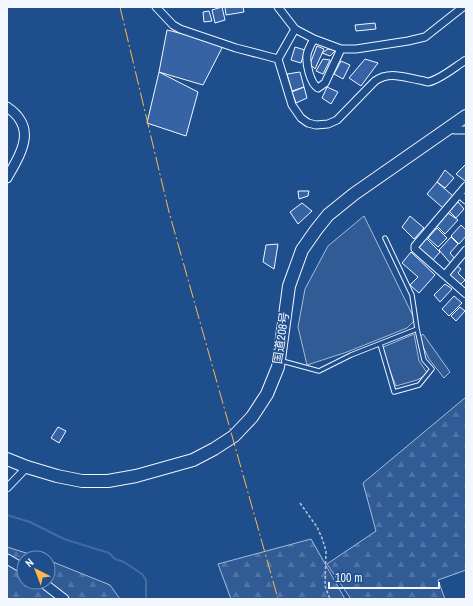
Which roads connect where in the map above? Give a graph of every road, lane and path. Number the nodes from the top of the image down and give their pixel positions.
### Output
1 (156, 7) edge
2 (278, 7) edge
3 (463, 7) edge
4 (295, 29) junction
5 (314, 39) junction
6 (341, 49) junction
7 (278, 59) junction
8 (466, 60) edge
9 (7, 107) edge
10 (466, 116) edge
11 (451, 126) junction
12 (466, 130) edge
13 (7, 178) edge
14 (466, 186) edge
15 (459, 194) junction
16 (466, 200) edge
17 (385, 238) dead end
18 (466, 250) edge
19 (445, 275) junction
20 (466, 294) edge
21 (417, 329) junction
22 (380, 344) junction
23 (279, 360) junction
24 (7, 459) edge
25 (27, 467) junction
26 (7, 488) edge
27 (300, 503) dead end
28 (7, 559) edge
29 (16, 564) edge
30 (52, 590) edge
31 (64, 599) edge
32 (330, 599) edge

1 - 7 street
2 - 4 street
3 - 6 street
4 - 5 street
4 - 7 street
5 - 6 street
5 - 6 street
7 - 8 street
9 - 13 street
10 - 11 highway, 国道208号
11 - 12 street
11 - 23 highway, 国道208号
14 - 15 street
15 - 16 street
15 - 19 street
17 - 21 lane
18 - 19 street
19 - 20 street
21 - 22 lane
21 - 22 lane
22 - 23 lane
23 - 25 highway, 国道208号
24 - 25 highway, 国道208号
25 - 26 street
27 - 32 path
28 - 29 street
30 - 31 street

